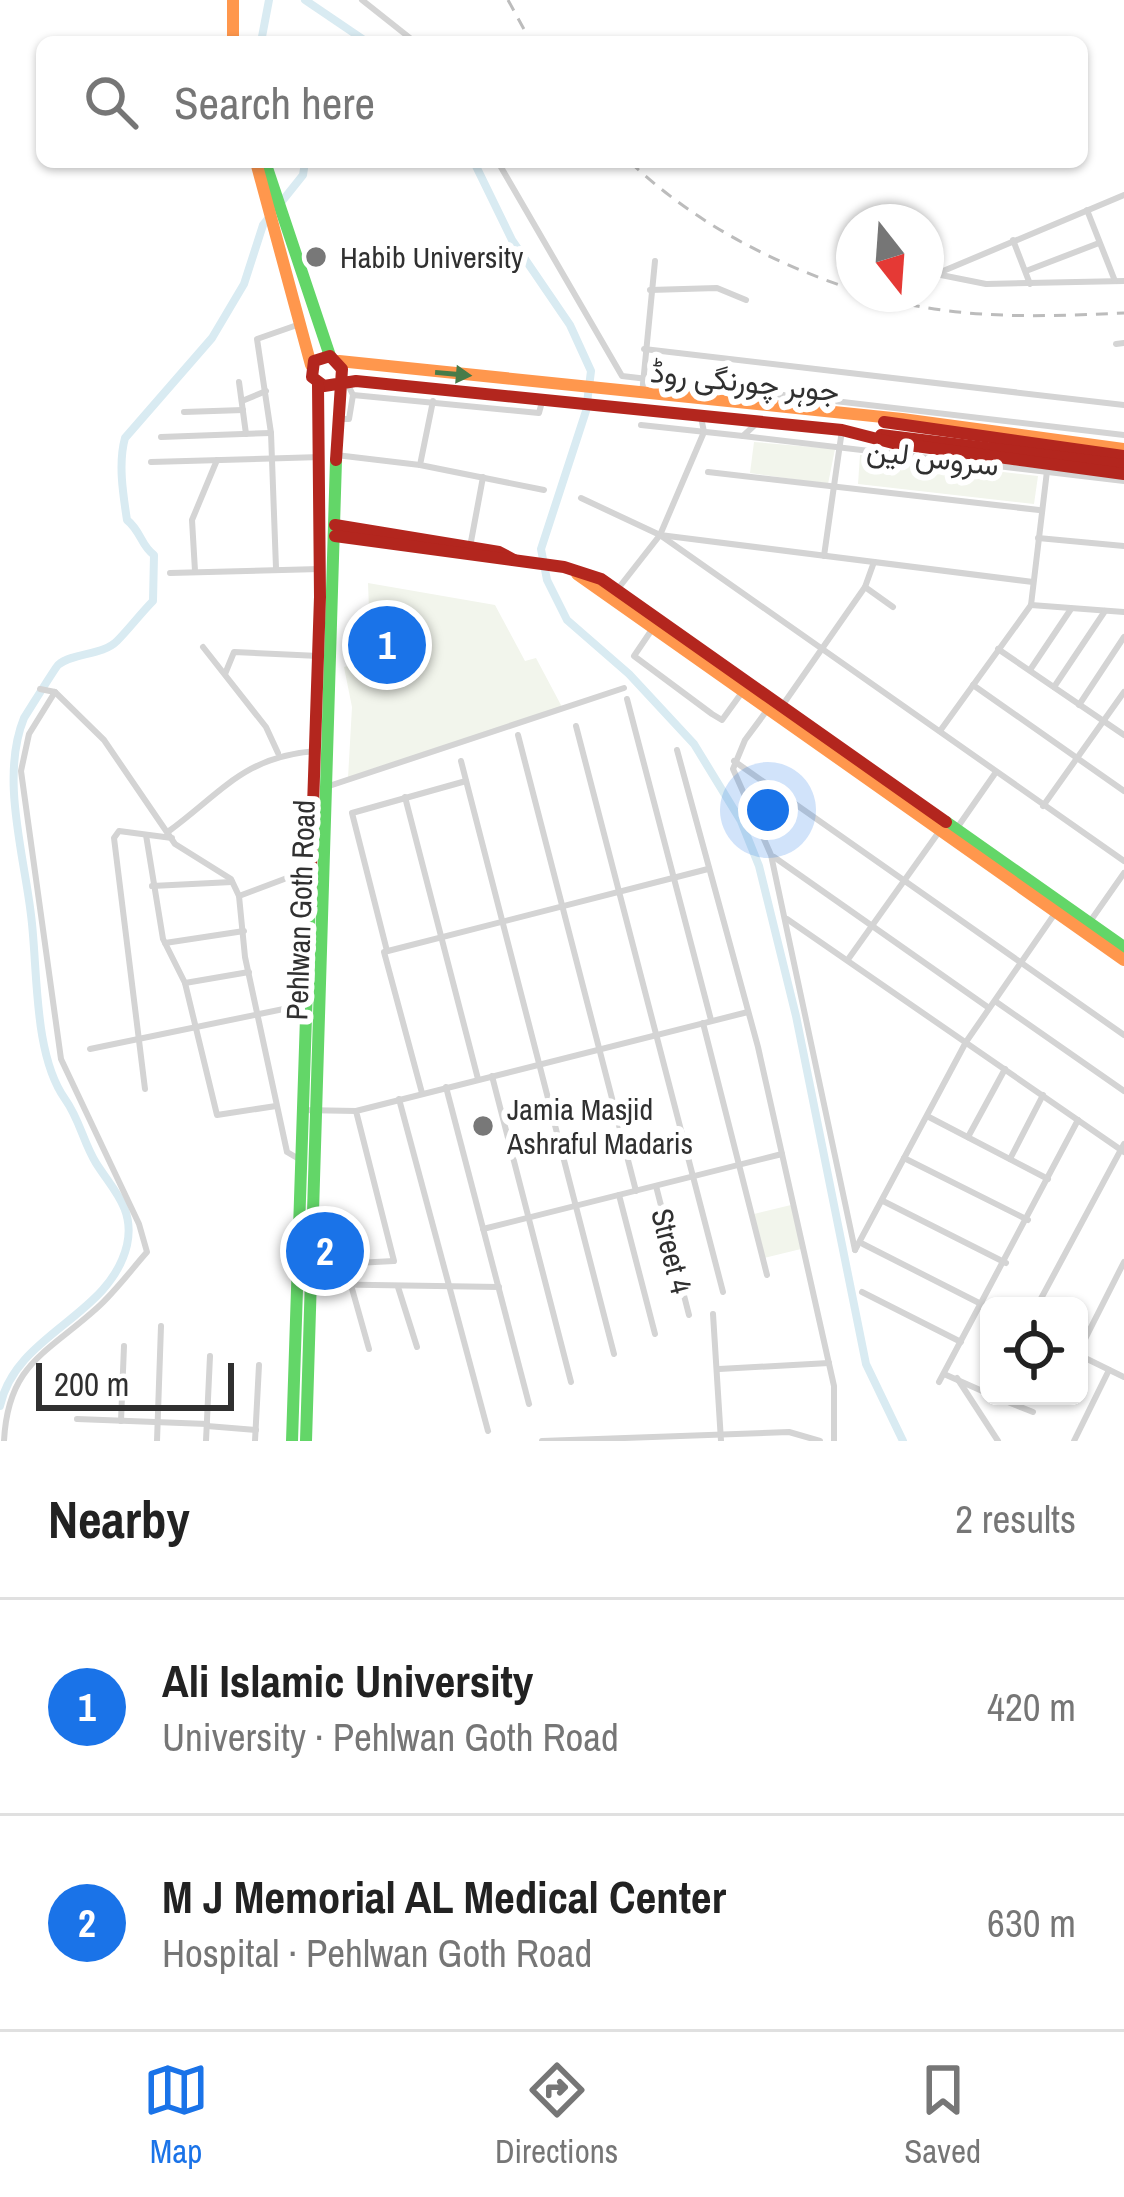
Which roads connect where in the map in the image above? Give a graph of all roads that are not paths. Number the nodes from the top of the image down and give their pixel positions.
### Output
1 (233, 0) edge
2 (362, 0) edge
3 (233, 36) edge
4 (407, 36) edge
5 (263, 168) edge
6 (501, 168) edge
7 (1124, 197) edge
8 (1087, 210) junction
9 (283, 237) junction
10 (1013, 239) junction
11 (1099, 243) junction
12 (655, 261) dead end
13 (1026, 271) junction
14 (1120, 281) edge
15 (1030, 284) junction
16 (650, 290) junction
17 (746, 300) dead end
18 (300, 324) junction
19 (644, 349) junction
20 (333, 358) junction
21 (311, 366) junction
22 (642, 378) junction
23 (342, 381) junction
24 (239, 382) dead end
25 (318, 385) junction
26 (266, 391) junction
27 (642, 394) junction
28 (353, 395) junction
29 (574, 395) junction
30 (543, 398) junction
31 (608, 398) junction
32 (433, 401) junction
33 (1124, 405) edge
34 (242, 406) junction
35 (184, 412) dead end
36 (337, 418) junction
37 (758, 422) junction
38 (702, 424) junction
39 (641, 425) dead end
40 (875, 428) junction
41 (842, 430) junction
42 (272, 433) junction
43 (246, 434) junction
44 (1124, 435) edge
45 (743, 436) junction
46 (161, 437) dead end
47 (840, 446) junction
48 (893, 448) junction
49 (1124, 453) edge
50 (328, 456) junction
51 (273, 459) junction
52 (217, 460) junction
53 (151, 462) dead end
54 (420, 465) junction
55 (1047, 471) junction
56 (708, 472) dead end
57 (1124, 473) edge
58 (483, 477) junction
59 (835, 488) junction
60 (544, 490) dead end
61 (581, 498) dead end
62 (1040, 510) junction
63 (334, 530) junction
64 (660, 535) junction
65 (1038, 538) junction
66 (1124, 546) edge
67 (470, 547) junction
68 (824, 556) junction
69 (522, 562) junction
70 (874, 562) junction
71 (276, 568) junction
72 (568, 568) junction
73 (320, 569) junction
74 (170, 572) dead end
75 (195, 572) junction
76 (1033, 582) junction
77 (865, 587) junction
78 (617, 590) junction
79 (1030, 604) junction
80 (326, 606) junction
81 (893, 608) dead end
82 (1072, 608) junction
83 (1105, 610) junction
84 (1124, 612) edge
85 (653, 628) junction
86 (1124, 637) edge
87 (202, 647) dead end
88 (821, 648) junction
89 (998, 649) junction
90 (319, 656) junction
91 (1030, 670) junction
92 (224, 675) junction
93 (973, 685) junction
94 (1054, 687) junction
95 (624, 688) dead end
96 (743, 692) junction
97 (1124, 692) edge
98 (627, 699) dead end
99 (1079, 705) junction
100 (775, 707) junction
101 (1103, 721) junction
102 (576, 726) dead end
103 (940, 731) junction
104 (1124, 735) edge
105 (518, 736) dead end
106 (677, 750) dead end
107 (316, 751) junction
108 (278, 753) junction
109 (1077, 758) junction
110 (734, 760) junction
111 (461, 761) dead end
112 (995, 772) junction
113 (466, 782) junction
114 (329, 786) junction
115 (1124, 791) edge
116 (405, 797) junction
117 (1043, 806) junction
118 (948, 830) junction
119 (146, 835) junction
120 (170, 835) junction
121 (772, 855) junction
122 (1124, 861) edge
123 (311, 869) junction
124 (709, 869) junction
125 (1124, 873) edge
126 (676, 878) junction
127 (906, 879) junction
128 (232, 882) junction
129 (152, 886) junction
130 (619, 892) junction
131 (239, 896) junction
132 (560, 908) junction
133 (1059, 908) junction
134 (786, 918) junction
135 (502, 922) junction
136 (1089, 923) junction
137 (873, 927) junction
138 (244, 931) junction
139 (442, 938) junction
140 (165, 943) junction
141 (1124, 947) edge
142 (388, 951) junction
143 (850, 958) junction
144 (1124, 960) edge
145 (1022, 964) junction
146 (249, 972) junction
147 (185, 983) junction
148 (303, 1004) junction
149 (992, 1005) junction
150 (748, 1012) junction
151 (257, 1014) junction
152 (707, 1022) junction
153 (196, 1027) junction
154 (1124, 1034) edge
155 (655, 1035) junction
156 (141, 1037) junction
157 (966, 1042) junction
158 (90, 1049) dead end
159 (598, 1049) junction
160 (538, 1064) junction
161 (1005, 1069) junction
162 (492, 1076) junction
163 (478, 1079) junction
164 (446, 1087) junction
165 (145, 1089) dead end
166 (1124, 1091) edge
167 (422, 1093) junction
168 (1043, 1095) junction
169 (399, 1099) junction
170 (276, 1106) junction
171 (308, 1110) junction
172 (356, 1111) junction
173 (927, 1116) junction
174 (1078, 1120) junction
175 (968, 1137) junction
176 (1123, 1148) edge
177 (782, 1154) junction
178 (904, 1158) junction
179 (1010, 1159) junction
180 (299, 1160) junction
181 (738, 1165) junction
182 (693, 1177) junction
183 (1048, 1179) junction
184 (656, 1186) junction
185 (636, 1191) junction
186 (619, 1195) junction
187 (305, 1196) junction
188 (883, 1201) junction
189 (576, 1205) junction
190 (528, 1218) junction
191 (1028, 1220) junction
192 (484, 1229) junction
193 (862, 1244) junction
194 (353, 1245) dead end
195 (1124, 1262) edge
196 (1006, 1263) junction
197 (767, 1274) dead end
198 (306, 1276) junction
199 (351, 1286) junction
200 (398, 1287) junction
201 (499, 1287) junction
202 (449, 1289) junction
203 (722, 1292) dead end
204 (862, 1292) dead end
205 (989, 1297) edge
206 (1042, 1297) edge
207 (980, 1303) edge
208 (713, 1314) dead end
209 (980, 1314) edge
210 (689, 1316) dead end
211 (161, 1326) dead end
212 (655, 1334) dead end
213 (1088, 1335) edge
214 (961, 1342) junction
215 (124, 1346) dead end
216 (417, 1347) dead end
217 (370, 1349) dead end
218 (614, 1354) dead end
219 (210, 1356) dead end
220 (1088, 1358) edge
221 (829, 1363) junction
222 (260, 1365) dead end
223 (718, 1369) junction
224 (1109, 1370) junction
225 (1124, 1377) edge
226 (957, 1378) junction
227 (571, 1382) dead end
228 (980, 1389) edge
229 (530, 1404) dead end
230 (1017, 1405) edge
231 (1033, 1412) dead end
232 (77, 1419) dead end
233 (121, 1421) junction
234 (159, 1423) junction
235 (207, 1425) junction
236 (256, 1430) junction
237 (488, 1431) dead end
238 (992, 1432) junction
239 (721, 1438) edge
240 (4, 1441) edge
241 (158, 1441) edge
242 (206, 1441) edge
243 (255, 1441) edge
244 (292, 1441) edge
245 (306, 1441) edge
246 (542, 1441) edge
247 (820, 1441) edge
248 (834, 1441) edge
249 (998, 1441) edge
250 (1010, 1441) edge
251 (1074, 1441) edge

1 - 3 main road
2 - 4 street
5 - 9 main road
6 - 22 street
7 - 8 street
8 - 10 street
8 - 11 street
9 - 18 main road, Pehlwan Goth Road
9 - 20 main road, Pehlwan Goth Road
10 - 13 street
10 - 15 street
11 - 13 street
11 - 14 street
12 - 16 street
13 - 15 street
14 - 15 street
16 - 17 street
16 - 19 street
18 - 21 main road, Pehlwan Goth Road
18 - 26 street
19 - 22 street
19 - 33 street
20 - 21 main road
20 - 23 main road, Pehlwan Goth Road
20 -> 29 main road
21 - 25 main road, Pehlwan Goth Road
22 - 27 street
22 - 44 street
23 - 25 main road
23 - 28 street
23 - 30 main road
23 - 36 main road, Pehlwan Goth Road
24 - 34 street
25 - 50 main road, Pehlwan Goth Road
26 - 34 street
26 - 42 street
27 - 31 main road, جوہر چورنگی روڈ
27 - 40 main road, جوہر چورنگی روڈ
28 - 32 street
28 - 36 street
29 - 30 main road
29 - 31 main road
30 - 32 street
31 - 38 main road, جوہر چورنگی روڈ
32 - 54 street
34 - 35 street
34 - 43 street
36 - 50 main road, Pehlwan Goth Road
37 - 38 main road, جوہر چورنگی روڈ
37 - 41 main road, جوہر چورنگی روڈ
37 - 45 street
38 - 39 street, سروس لین
38 - 45 street, سروس لین
38 - 64 street
40 - 41 main road, جوہر چورنگی روڈ
40 - 48 main road, جوہر چورنگی روڈ
40 - 49 main road, جوہر چورنگی روڈ
40 - 57 main road, جوہر چورنگی روڈ
41 - 47 street
42 - 43 street
42 - 51 street
43 - 46 street
45 - 47 street, سروس لین
47 - 48 street, سروس لین
47 - 59 street
48 - 55 street, سروس لین
48 - 57 main road, جوہر چورنگی روڈ
50 - 51 street
50 - 54 street
50 - 63 main road, Pehlwan Goth Road
50 - 73 main road, Pehlwan Goth Road
51 - 52 street
51 - 71 street
52 - 53 street
52 - 75 street
54 - 58 street
55 - 57 street, سروس لین
55 - 62 street
56 - 59 street
58 - 60 street
58 - 67 street
59 - 62 street
59 - 68 street
61 - 64 street
62 - 65 street
63 - 67 main road
63 - 69 main road
63 - 80 main road, Pehlwan Goth Road
64 - 68 street
64 - 78 street
64 - 88 street
65 - 66 street
65 - 76 street
67 - 69 main road
68 - 70 street
69 - 72 main road
70 - 76 street
70 - 77 street
71 - 73 street
71 - 75 street
72 - 78 main road
72 - 85 main road
73 - 80 main road, Pehlwan Goth Road
74 - 75 street
76 - 79 street
77 - 81 street
77 - 88 street
78 - 100 main road
79 - 82 street
79 - 89 street
80 - 90 main road, Pehlwan Goth Road
80 - 114 main road, Pehlwan Goth Road
82 - 83 street
82 - 91 street
83 - 84 street
83 - 94 street
85 - 96 main road
85 - 96 street
86 - 99 street
87 - 92 street
88 - 100 street
88 - 103 street
89 - 91 street
89 - 93 street
90 - 92 street
90 - 107 main road, Pehlwan Goth Road
91 - 94 street
92 - 108 street
93 - 103 street
93 - 109 street
94 - 99 street
95 - 114 street
96 - 100 main road
97 - 101 street
98 - 126 street
99 - 101 street
100 - 110 street
100 - 118 main road
101 - 104 street
101 - 109 street
102 - 130 street
103 - 112 street
105 - 132 street
106 - 124 street
107 - 108 street
107 - 123 main road, Pehlwan Goth Road
108 - 120 street
109 - 115 street
109 - 117 street
110 - 121 street
110 - 127 street
111 - 113 street
112 - 117 street
112 - 118 street
113 - 116 street
113 - 135 street
114 - 171 main road, Pehlwan Goth Road
116 - 139 street
116 - 142 street
117 - 122 street
118 - 127 street
118 - 133 main road
119 - 120 street
119 - 129 street
119 - 156 street
120 - 128 street
120 - 240 street
121 - 134 street
121 - 137 street
123 - 131 street
123 - 148 main road, Pehlwan Goth Road
124 - 126 street
124 - 150 street
125 - 136 street
126 - 130 street
126 - 152 street
127 - 137 street
127 - 145 street
128 - 129 street
128 - 131 street
129 - 140 street
130 - 132 street
130 - 155 street
131 - 138 street
132 - 135 street
132 - 159 street
133 - 136 main road
133 - 144 main road
133 - 145 street
134 - 143 street
134 - 193 street
135 - 139 street
135 - 160 street
136 - 141 main road
137 - 143 street
137 - 149 street
138 - 140 street
138 - 146 street
139 - 142 street
139 - 163 street
140 - 147 street
142 - 167 street
143 - 157 street
145 - 149 street
145 - 154 street
146 - 147 street
146 - 151 street
147 - 153 street
148 - 151 street
148 - 171 main road, Pehlwan Goth Road
149 - 157 street
149 - 166 street
150 - 152 street
150 - 177 street
151 - 153 street
151 - 170 street
152 - 155 street
152 - 181 street
153 - 156 street
153 - 170 street
155 - 159 street
155 - 182 street
156 - 158 street
156 - 165 street
157 - 161 street
157 - 173 street
159 - 160 street
159 - 185 street
160 - 162 street
160 - 189 street
161 - 168 street
161 - 175 street
162 - 163 street
162 - 190 street
163 - 164 street
164 - 167 street
164 - 192 street
167 - 169 street
168 - 174 street
168 - 179 street
169 - 172 street
169 - 202 street
170 - 180 street
171 - 172 street
171 - 180 main road, Pehlwan Goth Road
171 - 187 main road, Pehlwan Goth Road
172 - 194 street
173 - 175 street
173 - 178 street
174 - 176 street
174 - 183 street
175 - 179 street
176 - 206 street
177 - 181 street
177 - 221 street
178 - 188 street
178 - 191 street
179 - 183 street
180 - 187 main road, Pehlwan Goth Road
181 - 182 street
181 - 197 street
182 - 184 street
182 - 203 street
183 - 191 street
184 - 185 street
184 - 210 street, Street 4
185 - 186 street
186 - 189 street
186 - 212 street
187 - 198 main road, Pehlwan Goth Road
188 - 193 street
188 - 196 street
189 - 190 street
189 - 218 street
190 - 192 street
190 - 227 street
191 - 196 street
192 - 201 street
193 - 207 street
195 - 213 street
196 - 205 street
198 - 199 street
198 - 244 main road, Pehlwan Goth Road
198 - 245 main road, Pehlwan Goth Road
199 - 200 street
199 - 217 street
200 - 202 street
200 - 216 street
201 - 202 street
201 - 229 street
202 - 237 street
204 - 214 street
208 - 223 street
209 - 214 street
211 - 234 street
214 - 226 street
215 - 233 street
219 - 235 street
220 - 224 street
221 - 223 street
221 - 248 street
222 - 236 street
223 - 239 street
224 - 225 street
224 - 251 street
226 - 228 street
226 - 238 street
230 - 231 street
232 - 233 street
233 - 234 street
234 - 235 street
234 - 241 street
235 - 236 street
235 - 242 street
236 - 243 street
238 - 249 street
238 - 250 street
239 - 246 street
239 - 247 street

